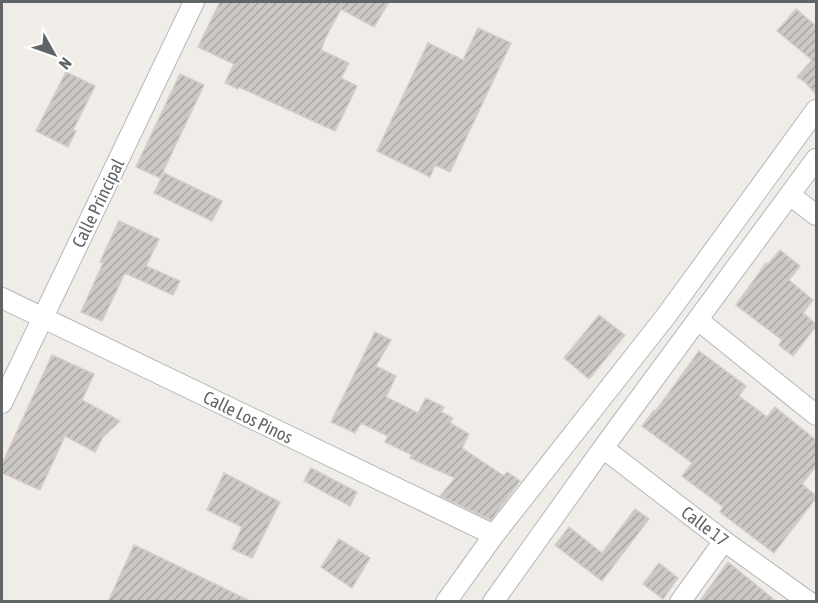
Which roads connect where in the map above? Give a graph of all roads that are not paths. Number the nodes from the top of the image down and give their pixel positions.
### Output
1 (194, 2) edge
2 (816, 110) edge
3 (816, 159) edge
4 (790, 195) junction
5 (816, 215) edge
6 (2, 298) edge
7 (43, 318) junction
8 (698, 320) junction
9 (2, 403) edge
10 (816, 415) edge
11 (603, 448) junction
12 (494, 536) junction
13 (724, 541) junction
14 (446, 602) edge
15 (493, 602) edge
16 (680, 602) edge
17 (808, 602) edge

1 - 7 street, Calle Principal
2 - 12 street
3 - 4 street
4 - 5 street
4 - 8 street
6 - 7 street, Calle Los Pinos
7 - 9 street, Calle Principal
7 - 12 street, Calle Los Pinos
8 - 10 street
8 - 11 street
11 - 13 street, Calle 17
11 - 15 street
12 - 14 street
13 - 16 street
13 - 17 street, Calle 17

